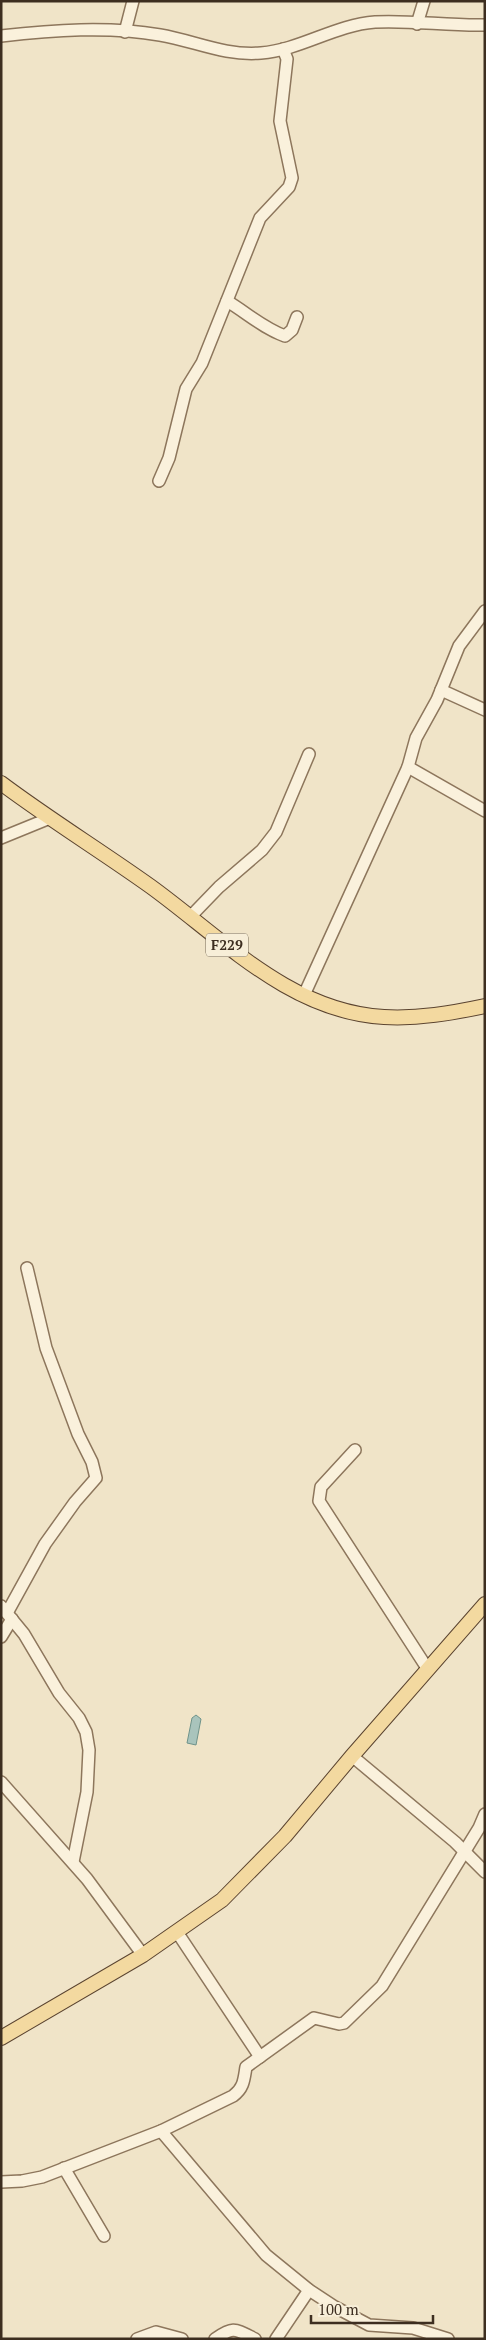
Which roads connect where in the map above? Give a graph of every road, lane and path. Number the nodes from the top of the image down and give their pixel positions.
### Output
1 (133, 1) edge
2 (424, 1) edge
3 (417, 24) junction
4 (485, 25) edge
5 (125, 32) junction
6 (1, 36) edge
7 (283, 49) junction
8 (227, 301) junction
9 (297, 317) dead end
10 (159, 481) dead end
11 (485, 611) edge
12 (441, 690) junction
13 (485, 710) edge
14 (309, 754) dead end
15 (408, 767) junction
16 (1, 782) edge
17 (485, 811) edge
18 (50, 818) junction
19 (1, 838) edge
20 (191, 916) junction
21 (304, 996) junction
22 (485, 1006) edge
23 (27, 1268) dead end
24 (356, 1450) dead end
25 (485, 1604) edge
26 (7, 1613) edge
27 (1, 1637) edge
28 (427, 1668) junction
29 (352, 1756) junction
30 (1, 1782) edge
31 (485, 1814) edge
32 (465, 1852) junction
33 (73, 1862) junction
34 (485, 1872) edge
35 (178, 1932) junction
36 (143, 1954) junction
37 (1, 2038) edge
38 (260, 2057) junction
39 (162, 2132) junction
40 (64, 2168) junction
41 (1, 2182) edge
42 (104, 2236) dead end
43 (309, 2290) junction
44 (137, 2339) edge
45 (182, 2339) edge
46 (215, 2339) edge
47 (254, 2339) edge
48 (276, 2339) edge
49 (448, 2339) edge

1 - 5 street
2 - 3 street
3 - 4 street
3 - 7 street
5 - 6 street
5 - 7 street
7 - 8 street
8 - 9 street
8 - 10 street
11 - 12 street
12 - 13 street
12 - 15 street
14 - 20 street
15 - 17 street
15 - 21 street
16 - 18 main road, F229
18 - 19 street
18 - 20 main road, F229
20 - 21 main road, F229
21 - 22 main road, F229
23 - 26 street
24 - 28 street
25 - 28 main road
26 - 27 street
26 - 33 street
28 - 29 main road
29 - 32 street
29 - 35 main road
30 - 33 street
31 - 32 street
32 - 34 street
32 - 38 street
33 - 36 street
35 - 36 main road
35 - 38 street
36 - 37 main road
38 - 39 street
39 - 40 street
39 - 43 street
40 - 41 street
40 - 42 street
43 - 48 street
43 - 49 street
44 - 45 street
46 - 47 street

